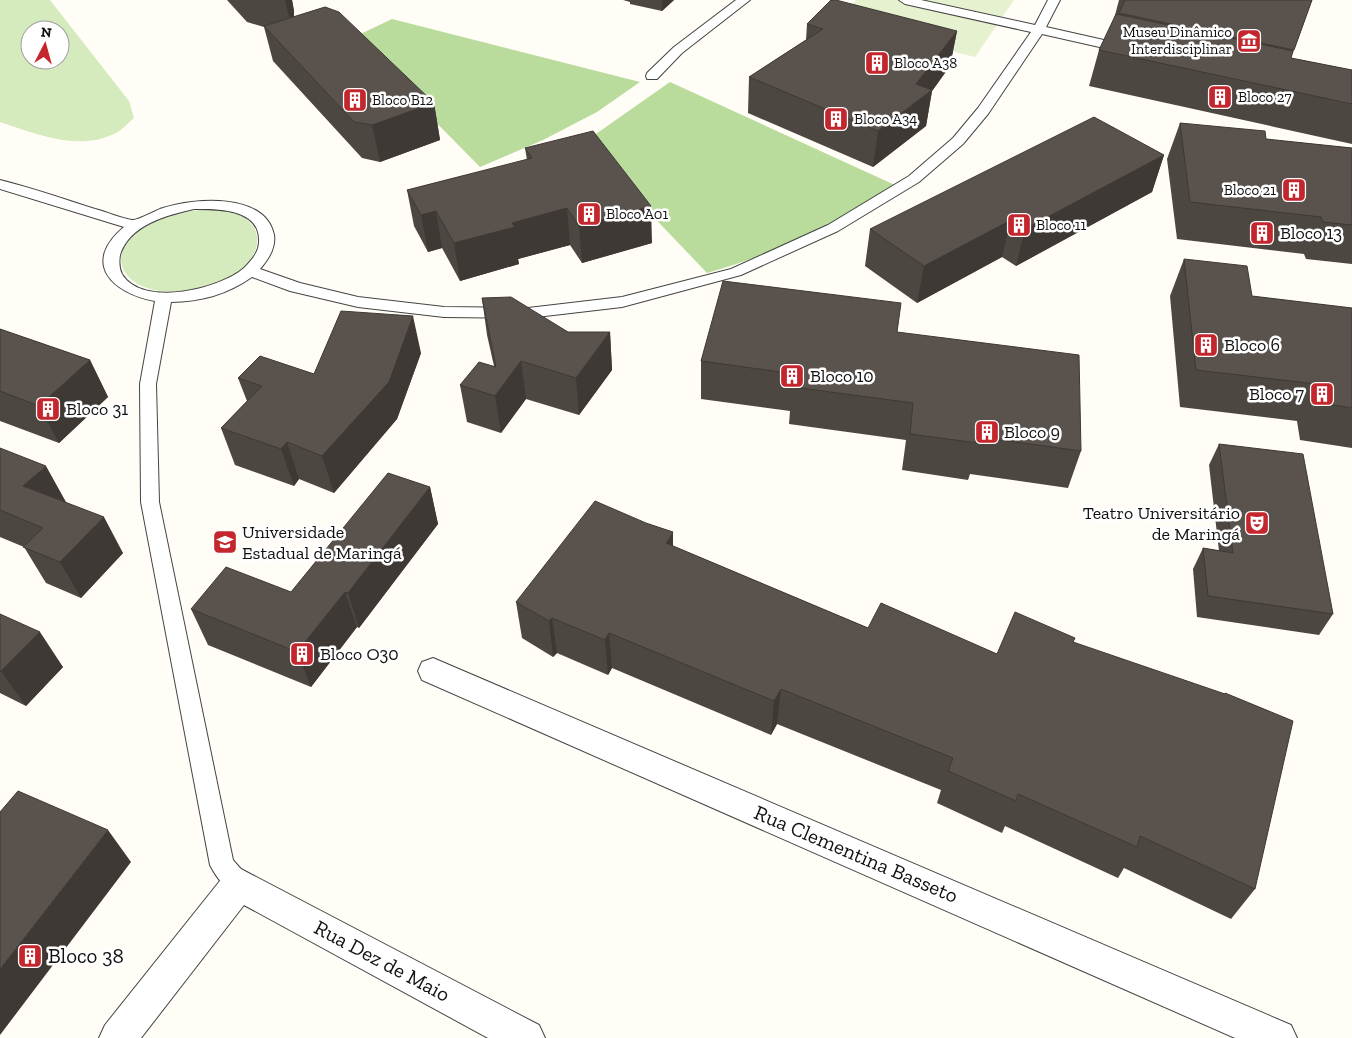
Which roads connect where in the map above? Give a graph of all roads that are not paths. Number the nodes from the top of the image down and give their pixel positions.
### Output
1 (744, 0) edge
2 (906, 0) edge
3 (1054, 0) edge
4 (1038, 30) junction
5 (1142, 52) edge
6 (652, 76) dead end
7 (0, 184) edge
8 (136, 226) junction
9 (250, 271) junction
10 (164, 297) junction
11 (433, 671) dead end
12 (239, 884) junction
13 (118, 1038) edge
14 (526, 1038) edge
15 (1278, 1038) edge

1 - 6 lane
2 - 4 lane
3 - 4 lane
4 - 5 lane
4 - 9 lane
7 - 8 lane
8 - 9 lane
8 - 10 lane
9 - 10 lane
10 - 12 lane
11 - 15 street, Rua Clementina Basseto
12 - 13 street
12 - 14 street, Rua Dez de Maio

